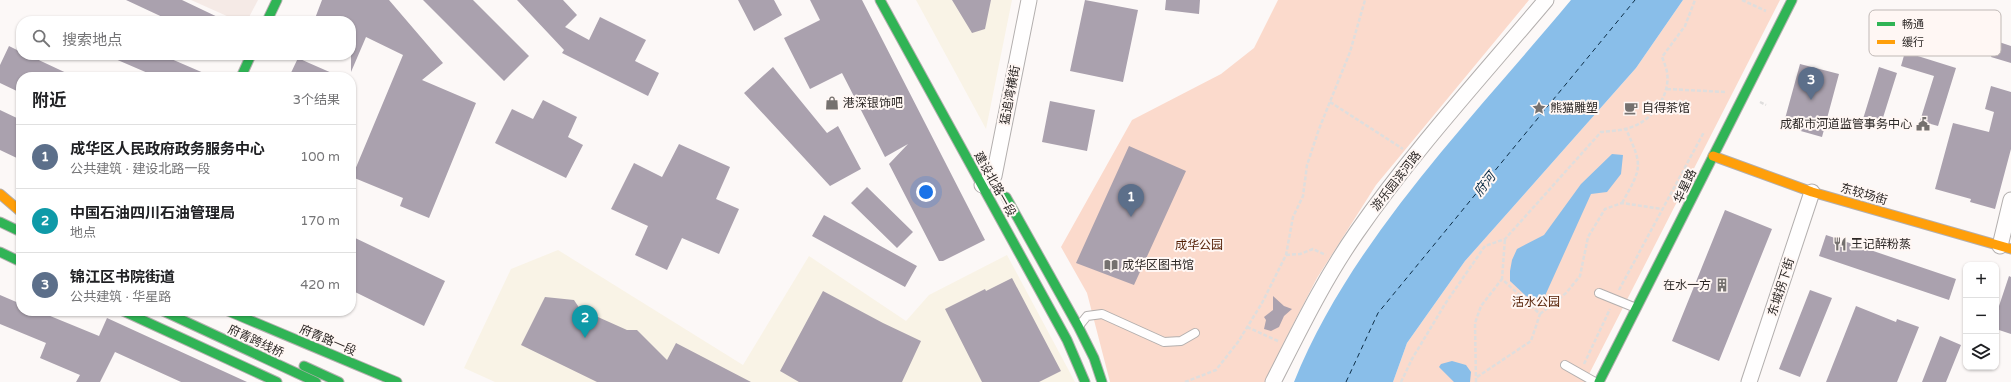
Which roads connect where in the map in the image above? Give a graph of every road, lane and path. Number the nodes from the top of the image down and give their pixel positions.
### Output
1 (277, 0) edge
2 (880, 0) edge
3 (1029, 0) edge
4 (1365, 0) edge
5 (1546, 0) edge
6 (1695, 0) edge
7 (1742, 0) edge
8 (1792, 0) edge
9 (1769, 6) dead end
10 (1766, 11) junction
11 (269, 16) edge
12 (1762, 18) dead end
13 (249, 60) edge
14 (243, 72) edge
15 (1727, 87) dead end
16 (1667, 89) junction
17 (1724, 92) junction
18 (1722, 97) dead end
19 (1330, 102) junction
20 (1706, 127) dead end
21 (1626, 129) junction
22 (1399, 146) dead end
23 (1713, 156) junction
24 (987, 163) dead end
25 (998, 183) junction
26 (982, 185) junction
27 (1812, 192) junction
28 (0, 194) edge
29 (2011, 200) edge
30 (0, 203) edge
31 (1622, 204) junction
32 (16, 208) edge
33 (1662, 209) junction
34 (16, 210) edge
35 (0, 222) edge
36 (16, 230) edge
37 (1505, 240) junction
38 (2006, 247) edge
39 (0, 252) edge
40 (1286, 255) junction
41 (1328, 256) dead end
42 (16, 260) edge
43 (1502, 279) junction
44 (1599, 293) dead end
45 (1614, 300) junction
46 (1637, 308) junction
47 (1540, 314) junction
48 (139, 316) edge
49 (174, 316) edge
50 (240, 316) edge
51 (200, 318) dead end
52 (1078, 326) junction
53 (1247, 327) junction
54 (1195, 333) dead end
55 (1279, 342) dead end
56 (1564, 365) dead end
57 (1579, 373) junction
58 (1477, 377) junction
59 (277, 382) edge
60 (316, 382) edge
61 (340, 382) edge
62 (397, 382) edge
63 (1086, 382) edge
64 (1102, 382) edge
65 (1185, 382) edge
66 (1273, 382) edge
67 (1401, 382) edge
68 (1476, 382) edge
69 (1596, 382) edge
70 (1599, 382) edge
71 (1749, 382) edge

1 - 11 main road
2 - 26 main road, 建设北路一段
3 - 25 street, 猛追湾横街
4 - 19 path
5 - 66 street, 游乐园滨河路
6 - 16 path
7 - 10 path
8 - 23 main road, 华星路
9 - 10 path
10 - 12 path
13 - 14 main road
15 - 17 path
16 - 17 path
16 - 21 path
17 - 18 path
19 - 22 path
19 - 40 path
20 - 33 path
21 - 31 path
21 - 37 path
23 - 27 main road, 东较场街
23 - 46 main road, 华星路
24 - 25 main road, 建设北路一段
25 - 26 street
25 - 52 main road, 建设北路一段
26 - 63 main road, 建设北路一段
27 - 38 main road, 东较场街
27 - 71 street, 东城拐下街
28 - 32 main road
29 - 38 street
30 - 34 main road
31 - 33 path
31 - 47 path
33 - 45 path
35 - 36 main road
37 - 43 path
37 - 67 path
39 - 42 main road
40 - 41 path
40 - 53 path
43 - 47 path
43 - 58 path
44 - 45 lane
45 - 46 lane
45 - 57 path
46 - 70 main road, 华星路
47 - 58 path
48 - 59 main road
49 - 60 main road, 府青跨线桥
50 - 62 main road, 府青路一段
51 - 61 main road, 府青跨线桥
52 - 54 lane
52 - 64 main road, 建设北路一段
53 - 55 path
53 - 65 path
56 - 57 lane
57 - 69 lane
58 - 68 path

